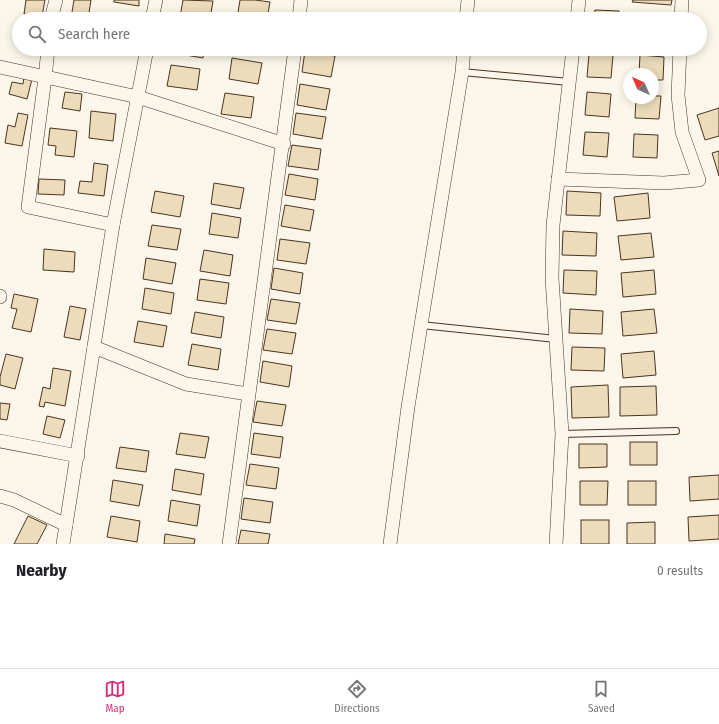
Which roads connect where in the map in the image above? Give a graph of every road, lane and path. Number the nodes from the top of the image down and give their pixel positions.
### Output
1 (56, 0) edge
2 (156, 0) edge
3 (302, 0) edge
4 (468, 0) edge
5 (579, 0) edge
6 (682, 0) edge
7 (53, 12) edge
8 (153, 12) edge
9 (300, 12) edge
10 (467, 12) edge
11 (578, 12) edge
12 (681, 12) edge
13 (48, 56) edge
14 (146, 56) edge
15 (294, 56) edge
16 (463, 56) edge
17 (572, 56) edge
18 (680, 56) edge
19 (0, 67) edge
20 (462, 72) junction
21 (46, 78) junction
22 (569, 82) junction
23 (138, 97) junction
24 (284, 144) junction
25 (558, 179) junction
26 (113, 225) junction
27 (420, 325) junction
28 (556, 339) junction
29 (94, 347) junction
30 (248, 394) junction
31 (676, 430) dead end
32 (562, 434) junction
33 (0, 441) edge
34 (78, 456) junction
35 (0, 496) edge
36 (66, 525) junction
37 (63, 544) edge
38 (229, 544) edge
39 (390, 544) edge
40 (556, 544) edge

1 - 7 street
2 - 8 street
3 - 9 street
4 - 10 street
5 - 11 street
6 - 12 street
13 - 21 street
14 - 23 street
15 - 24 street
16 - 20 street
17 - 22 street
18 - 25 street
19 - 21 street
20 - 22 lane
20 - 27 street
21 - 23 street
21 - 26 street
22 - 25 street
23 - 24 street
23 - 26 street
24 - 30 street
25 - 28 street
26 - 29 street
27 - 28 lane
27 - 39 street
28 - 32 street
29 - 30 street
29 - 34 street
30 - 38 street
31 - 32 lane
32 - 40 street
33 - 34 street
34 - 36 street
35 - 36 street
36 - 37 street

